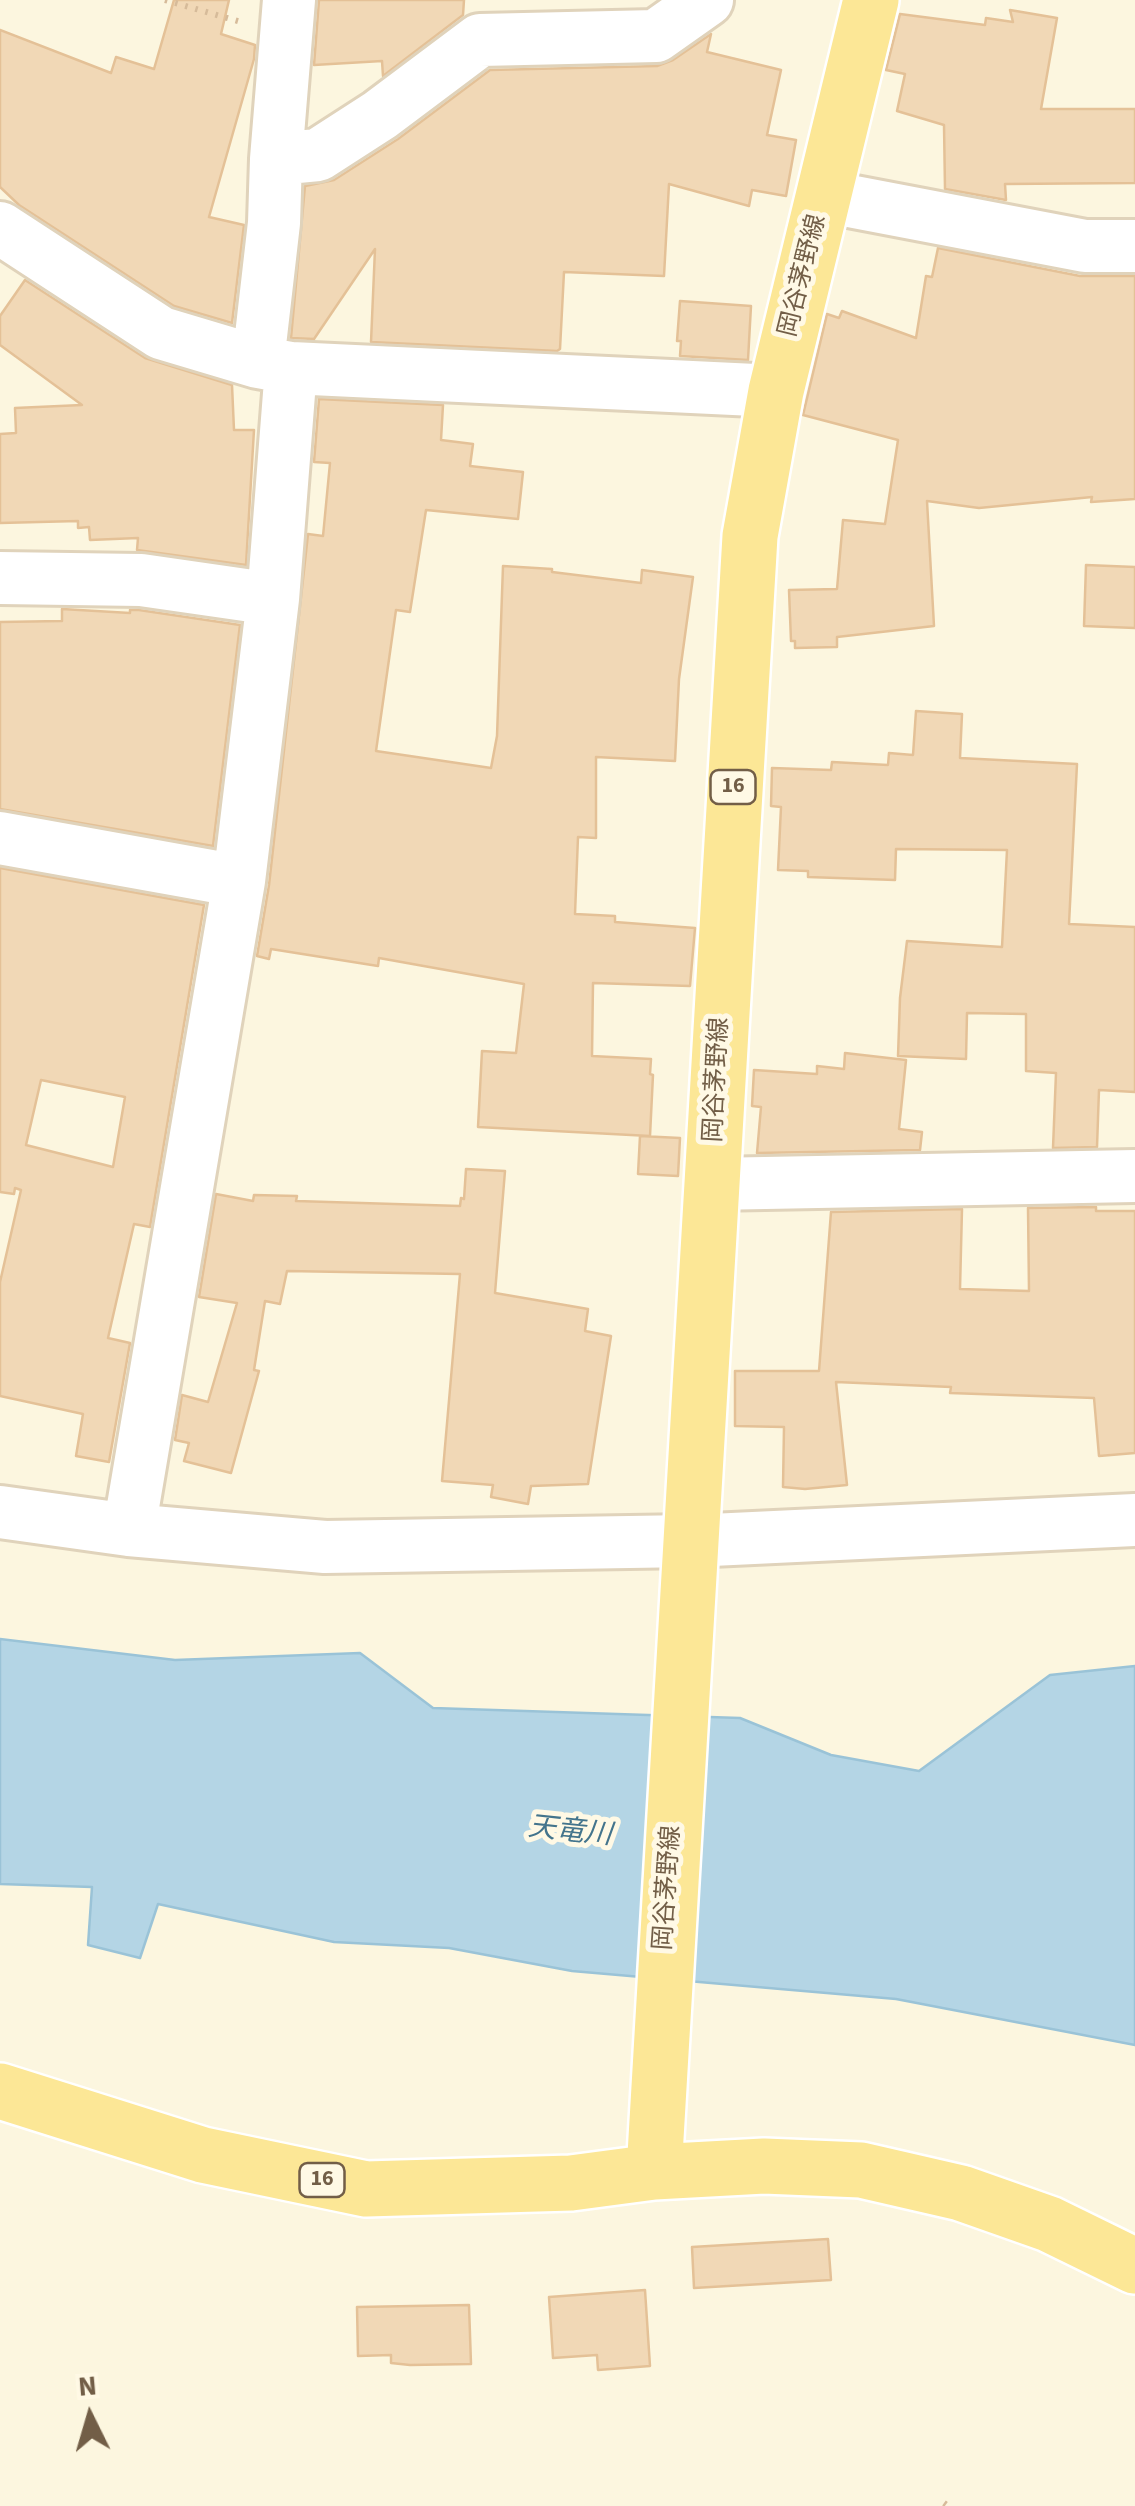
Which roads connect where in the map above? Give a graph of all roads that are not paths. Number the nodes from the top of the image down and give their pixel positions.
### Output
1 (707, 0) edge
2 (871, 0) edge
3 (288, 17) edge
4 (276, 159) junction
5 (823, 196) junction
6 (0, 228) edge
7 (1135, 246) edge
8 (274, 365) junction
9 (776, 391) junction
10 (0, 578) edge
11 (273, 600) junction
12 (0, 838) edge
13 (239, 881) junction
14 (1135, 1176) edge
15 (712, 1184) junction
16 (0, 1512) edge
17 (1135, 1520) edge
18 (128, 1530) junction
19 (689, 1564) junction
20 (0, 2091) edge
21 (654, 2172) junction
22 (1135, 2266) edge

1 - 4 street
2 - 5 main road, 岡谷茅野線 / 16
3 - 4 street
4 - 8 street
5 - 7 street
5 - 9 main road, 岡谷茅野線 / 16
6 - 8 street
8 - 9 street
8 - 11 street
9 - 15 main road, 岡谷茅野線 / 16
10 - 11 street
11 - 13 street
12 - 13 street
13 - 18 street
14 - 15 street
15 - 19 main road, 岡谷茅野線 / 16
16 - 18 street
17 - 19 street
18 - 19 street
19 - 21 main road, 岡谷茅野線 / 16
20 - 21 main road, 16
21 - 22 main road, 16

